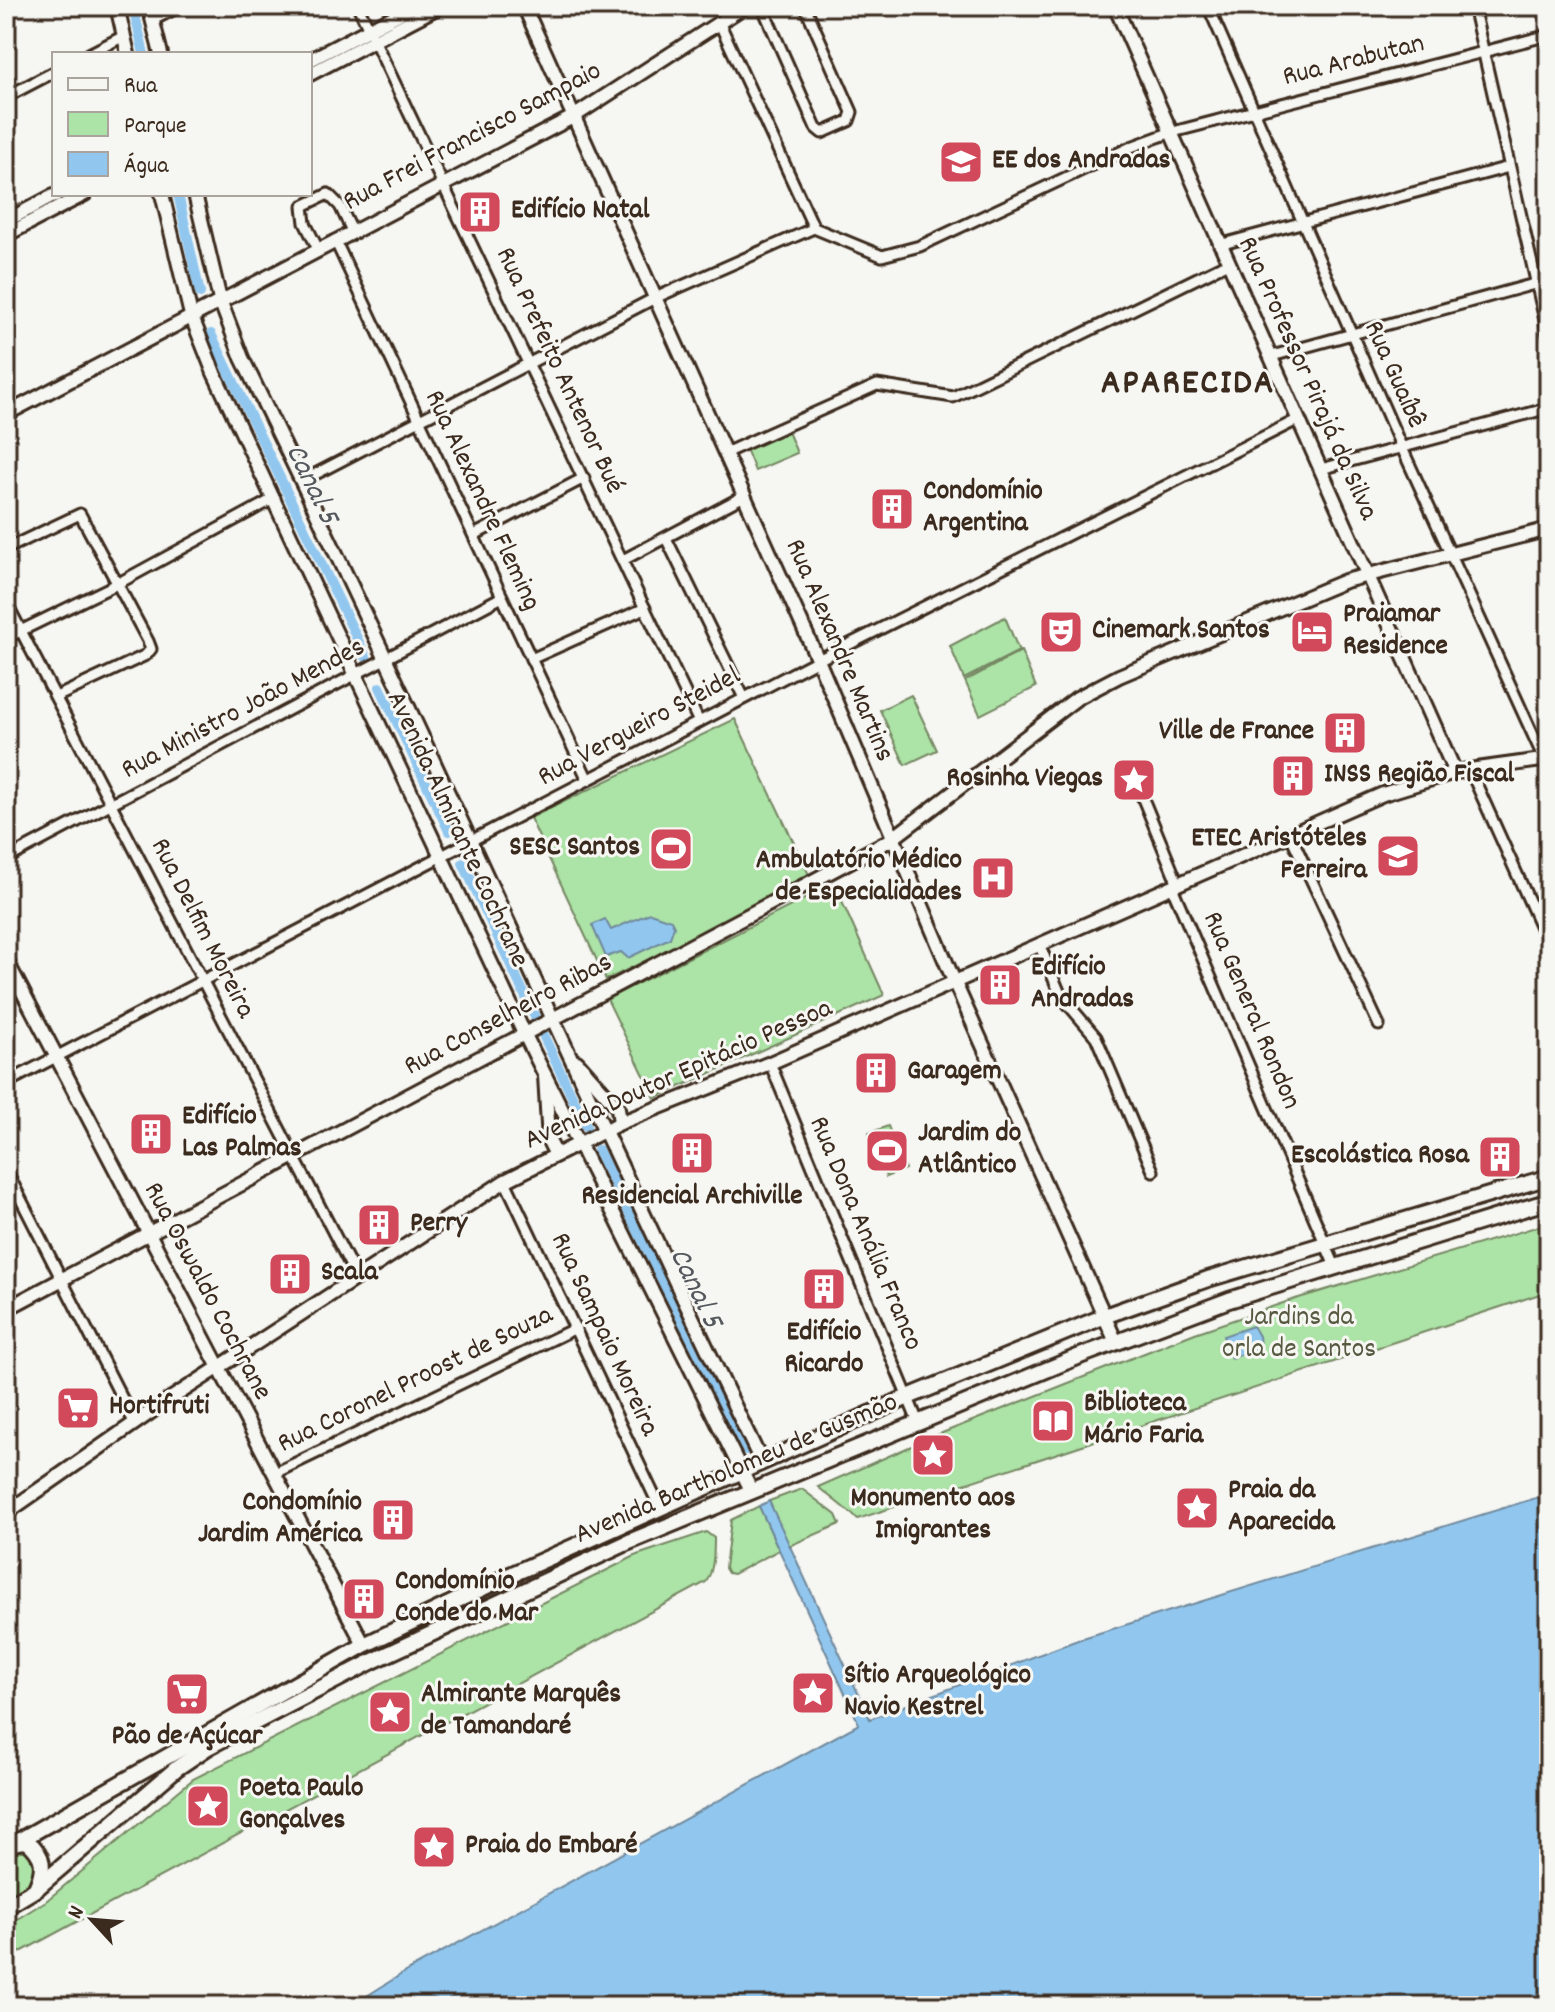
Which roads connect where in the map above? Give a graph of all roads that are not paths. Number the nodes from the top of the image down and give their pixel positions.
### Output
1 (117, 6) edge
2 (149, 6) edge
3 (180, 6) edge
4 (358, 6) edge
5 (414, 6) edge
6 (440, 6) edge
7 (524, 6) edge
8 (745, 6) edge
9 (762, 6) edge
10 (805, 6) edge
11 (1115, 6) edge
12 (1208, 6) edge
13 (1473, 6) edge
14 (153, 20) junction
15 (719, 22) junction
16 (372, 34) junction
17 (1549, 35) edge
18 (124, 36) junction
19 (93, 52) edge
20 (128, 52) edge
21 (161, 52) edge
22 (1484, 53) junction
23 (312, 59) edge
24 (52, 73) edge
25 (312, 73) edge
26 (6, 97) edge
27 (1252, 110) junction
28 (573, 117) junction
29 (1169, 133) junction
30 (1509, 167) junction
31 (446, 184) junction
32 (53, 196) edge
33 (81, 196) edge
34 (162, 196) edge
35 (195, 196) edge
36 (6, 221) edge
37 (1302, 222) junction
38 (814, 228) junction
39 (352, 231) junction
40 (6, 235) edge
41 (335, 240) junction
42 (1219, 245) junction
43 (318, 249) junction
44 (1228, 263) junction
45 (1549, 280) edge
46 (1535, 283) junction
47 (655, 298) junction
48 (217, 302) junction
49 (192, 315) junction
50 (1351, 334) junction
51 (1549, 338) edge
52 (1272, 356) junction
53 (530, 363) junction
54 (1549, 408) edge
55 (6, 414) edge
56 (1299, 419) junction
57 (418, 421) junction
58 (1400, 445) junction
59 (725, 453) junction
60 (1321, 469) junction
61 (584, 478) junction
62 (302, 481) junction
63 (744, 496) junction
64 (275, 498) junction
65 (1549, 529) edge
66 (474, 535) junction
67 (666, 538) junction
68 (6, 549) edge
69 (1450, 555) junction
70 (623, 560) junction
71 (1369, 575) junction
72 (117, 584) junction
73 (502, 597) junction
74 (6, 602) edge
75 (645, 608) junction
76 (21, 631) junction
77 (6, 638) edge
78 (531, 659) junction
79 (818, 660) junction
80 (382, 662) junction
81 (359, 674) junction
82 (56, 697) junction
83 (744, 698) junction
84 (699, 722) junction
85 (1546, 759) edge
86 (1470, 770) junction
87 (1455, 772) junction
88 (588, 780) junction
89 (1139, 789) dead end
90 (113, 804) junction
91 (1291, 836) junction
92 (892, 839) junction
93 (470, 841) junction
94 (446, 854) junction
95 (6, 859) edge
96 (1175, 886) junction
97 (1039, 944) junction
98 (1549, 945) edge
99 (8, 967) edge
100 (954, 981) junction
101 (202, 982) junction
102 (551, 1019) junction
103 (1379, 1025) dead end
104 (526, 1032) junction
105 (570, 1055) junction
106 (56, 1056) junction
107 (770, 1063) junction
108 (544, 1069) junction
109 (6, 1083) edge
110 (620, 1123) junction
111 (592, 1136) junction
112 (556, 1155) junction
113 (293, 1159) junction
114 (6, 1170) edge
115 (1153, 1171) dead end
116 (1549, 1177) edge
117 (505, 1181) junction
118 (1549, 1201) edge
119 (147, 1236) junction
120 (1326, 1241) junction
121 (1334, 1264) junction
122 (356, 1276) junction
123 (64, 1280) junction
124 (6, 1309) edge
125 (1105, 1317) junction
126 (576, 1328) junction
127 (1116, 1342) junction
128 (219, 1368) junction
129 (908, 1397) junction
130 (918, 1422) junction
131 (135, 1424) junction
132 (762, 1463) junction
133 (743, 1472) junction
134 (275, 1473) junction
135 (751, 1490) junction
136 (660, 1508) junction
137 (6, 1513) edge
138 (364, 1645) junction
139 (11, 1845) edge
140 (36, 1889) junction
141 (6, 1907) edge

1 - 18 main road
2 - 14 main road
3 - 14 street
4 - 16 street, Rua Prefeito Antenor Bué
5 - 16 main road
6 - 16 main road
7 - 28 main road, Rua Alexandre Martins
8 - 15 main road, Rua Frei Francisco Sampaio
9 - 10 street
11 - 29 main road, Rua Professor Pirajá da Silva
12 - 27 street, Rua Guaíbê
13 - 22 street
14 - 21 main road
15 - 28 main road, Rua Frei Francisco Sampaio
15 - 38 street
16 - 23 main road
16 - 25 main road
16 - 31 street, Rua Prefeito Antenor Bué
17 - 22 street, Rua Arabutan
18 - 19 street
18 - 20 main road
22 - 27 street, Rua Arabutan
22 - 30 street
24 - 26 street
27 - 29 street, Rua Arabutan
27 - 37 street, Rua Guaíbê
28 - 31 main road, Rua Frei Francisco Sampaio
28 - 47 main road, Rua Alexandre Martins
29 - 38 street, Rua Arabutan
29 - 42 main road, Rua Professor Pirajá da Silva
30 - 37 street
30 - 46 street
31 - 39 main road, Rua Frei Francisco Sampaio
31 - 53 street, Rua Prefeito Antenor Bué
32 - 36 main road
33 - 40 main road
34 - 49 main road, Avenida Almirante Cochrane
35 - 48 main road, Avenida Almirante Cochrane
37 - 42 street
37 - 50 street, Rua Guaíbê
38 - 47 street
39 - 41 main road, Rua Frei Francisco Sampaio
39 - 43 street
41 - 43 main road, Rua Frei Francisco Sampaio
41 - 57 street, Rua Alexandre Fleming
42 - 44 main road, Rua Professor Pirajá da Silva
43 - 48 main road, Rua Frei Francisco Sampaio
44 - 52 main road, Rua Professor Pirajá da Silva
44 - 59 street
45 - 46 street
46 - 50 street
46 - 51 street
47 - 53 street
47 - 59 main road, Rua Alexandre Martins
48 - 49 main road, Rua Frei Francisco Sampaio
48 - 62 main road, Avenida Almirante Cochrane
49 - 55 main road, Rua Frei Francisco Sampaio
49 - 64 main road, Avenida Almirante Cochrane
50 - 52 street
50 - 58 street, Rua Guaíbê
52 - 56 main road, Rua Professor Pirajá da Silva
53 - 57 street
53 - 61 street, Rua Prefeito Antenor Bué
54 - 58 street
56 - 60 main road, Rua Professor Pirajá da Silva
56 - 79 street, Rua Vergueiro Steidel
57 - 62 street
57 - 66 street, Rua Alexandre Fleming
58 - 60 street
58 - 69 street, Rua Guaíbê
59 - 63 main road, Rua Alexandre Martins
60 - 71 main road, Rua Professor Pirajá da Silva
61 - 66 street
61 - 70 street, Rua Prefeito Antenor Bué
62 - 80 main road, Avenida Almirante Cochrane
63 - 67 street
63 - 79 main road, Rua Alexandre Martins
64 - 72 street
64 - 81 main road, Avenida Almirante Cochrane
65 - 69 main road, Rua Conselheiro Ribas
66 - 73 street, Rua Alexandre Fleming
67 - 70 street
67 - 83 street
68 - 72 street
69 - 71 main road, Rua Conselheiro Ribas
69 - 85 street, Rua Guaíbê
70 - 75 street, Rua Prefeito Antenor Bué
71 - 87 main road, Rua Professor Pirajá da Silva
71 - 92 main road, Rua Conselheiro Ribas
72 - 76 street
72 - 82 street
73 - 78 street, Rua Alexandre Fleming
73 - 80 street, Rua Ministro João Mendes
74 - 76 street, Rua Delfim Moreira
75 - 78 street
75 - 84 street, Rua Prefeito Antenor Bué
76 - 77 street
76 - 82 street, Rua Delfim Moreira
78 - 88 street, Rua Alexandre Fleming
79 - 83 street, Rua Vergueiro Steidel
79 - 92 main road, Rua Alexandre Martins
80 - 81 street, Rua Ministro João Mendes
80 - 93 main road, Avenida Almirante Cochrane
81 - 90 street, Rua Ministro João Mendes
81 - 94 main road, Avenida Almirante Cochrane
82 - 90 street, Rua Delfim Moreira
83 - 84 street, Rua Vergueiro Steidel
84 - 88 street, Rua Vergueiro Steidel
85 - 86 main road, Avenida Doutor Epitácio Pessoa
86 - 87 main road, Avenida Doutor Epitácio Pessoa
86 - 98 street
87 - 91 main road, Avenida Doutor Epitácio Pessoa
88 - 93 street, Rua Vergueiro Steidel
89 - 96 street, Rua General Rondon
90 - 95 street, Rua Ministro João Mendes
90 - 101 street, Rua Delfim Moreira
91 - 96 main road, Avenida Doutor Epitácio Pessoa
91 - 103 street
92 - 100 main road, Rua Alexandre Martins
92 - 102 main road, Rua Conselheiro Ribas
93 - 94 street, Rua Vergueiro Steidel
93 - 102 main road, Avenida Almirante Cochrane
94 - 101 street, Rua Vergueiro Steidel
94 - 104 main road, Avenida Almirante Cochrane
96 - 97 main road, Avenida Doutor Epitácio Pessoa
96 - 120 street, Rua General Rondon
97 - 100 main road, Avenida Doutor Epitácio Pessoa
97 - 115 street
99 - 106 main road, Rua Oswaldo Cochrane
100 - 107 main road, Avenida Doutor Epitácio Pessoa
100 - 125 main road, Rua Alexandre Martins
101 - 106 street, Rua Vergueiro Steidel
101 - 113 street, Rua Delfim Moreira
102 - 104 main road, Rua Conselheiro Ribas
102 - 105 main road, Avenida Almirante Cochrane
104 - 108 main road, Avenida Almirante Cochrane
104 - 113 main road, Rua Conselheiro Ribas
105 - 110 main road
105 - 111 main road, Avenida Almirante Cochrane
106 - 109 street, Rua Vergueiro Steidel
106 - 119 main road, Rua Oswaldo Cochrane
107 - 110 main road, Avenida Doutor Epitácio Pessoa
107 - 129 street, Rua Dona Anália Franco
108 - 111 main road, Avenida Almirante Cochrane
108 - 112 main road
110 - 111 main road, Avenida Doutor Epitácio Pessoa
111 - 112 main road, Avenida Doutor Epitácio Pessoa
111 - 132 main road, Avenida Almirante Cochrane
111 - 133 main road, Avenida Almirante Cochrane
112 - 117 main road, Avenida Doutor Epitácio Pessoa
113 - 119 main road, Rua Conselheiro Ribas
113 - 122 street, Rua Delfim Moreira
114 - 123 street
116 - 120 main road, Avenida Bartholomeu de Gusmão
117 - 122 main road, Avenida Doutor Epitácio Pessoa
117 - 126 street, Rua Sampaio Moreira
118 - 121 main road, Avenida Bartholomeu de Gusmão
119 - 123 main road, Rua Conselheiro Ribas
119 - 128 main road, Rua Oswaldo Cochrane
120 - 121 street, Rua General Rondon
120 - 125 main road, Avenida Bartholomeu de Gusmão
121 - 127 main road, Avenida Bartholomeu de Gusmão
122 - 128 main road, Avenida Doutor Epitácio Pessoa
123 - 124 main road, Rua Conselheiro Ribas
123 - 131 street
125 - 127 main road, Rua Alexandre Martins
125 - 129 main road, Avenida Bartholomeu de Gusmão
126 - 134 street, Rua Coronel Proost de Souza
126 - 136 street, Rua Sampaio Moreira
127 - 130 main road, Avenida Bartholomeu de Gusmão
128 - 131 main road, Avenida Doutor Epitácio Pessoa
128 - 134 main road, Rua Oswaldo Cochrane
129 - 130 street, Rua Dona Anália Franco
129 - 132 main road, Avenida Bartholomeu de Gusmão
130 - 135 main road, Avenida Bartholomeu de Gusmão
131 - 137 main road, Avenida Doutor Epitácio Pessoa
132 - 133 main road, Avenida Bartholomeu de Gusmão
133 - 135 main road, Avenida Almirante Cochrane
133 - 136 main road, Avenida Bartholomeu de Gusmão
134 - 138 main road, Rua Oswaldo Cochrane
135 - 140 main road, Avenida Bartholomeu de Gusmão
136 - 138 main road, Avenida Bartholomeu de Gusmão
138 - 139 main road, Avenida Bartholomeu de Gusmão
139 - 140 main road
140 - 141 main road, Avenida Bartholomeu de Gusmão

